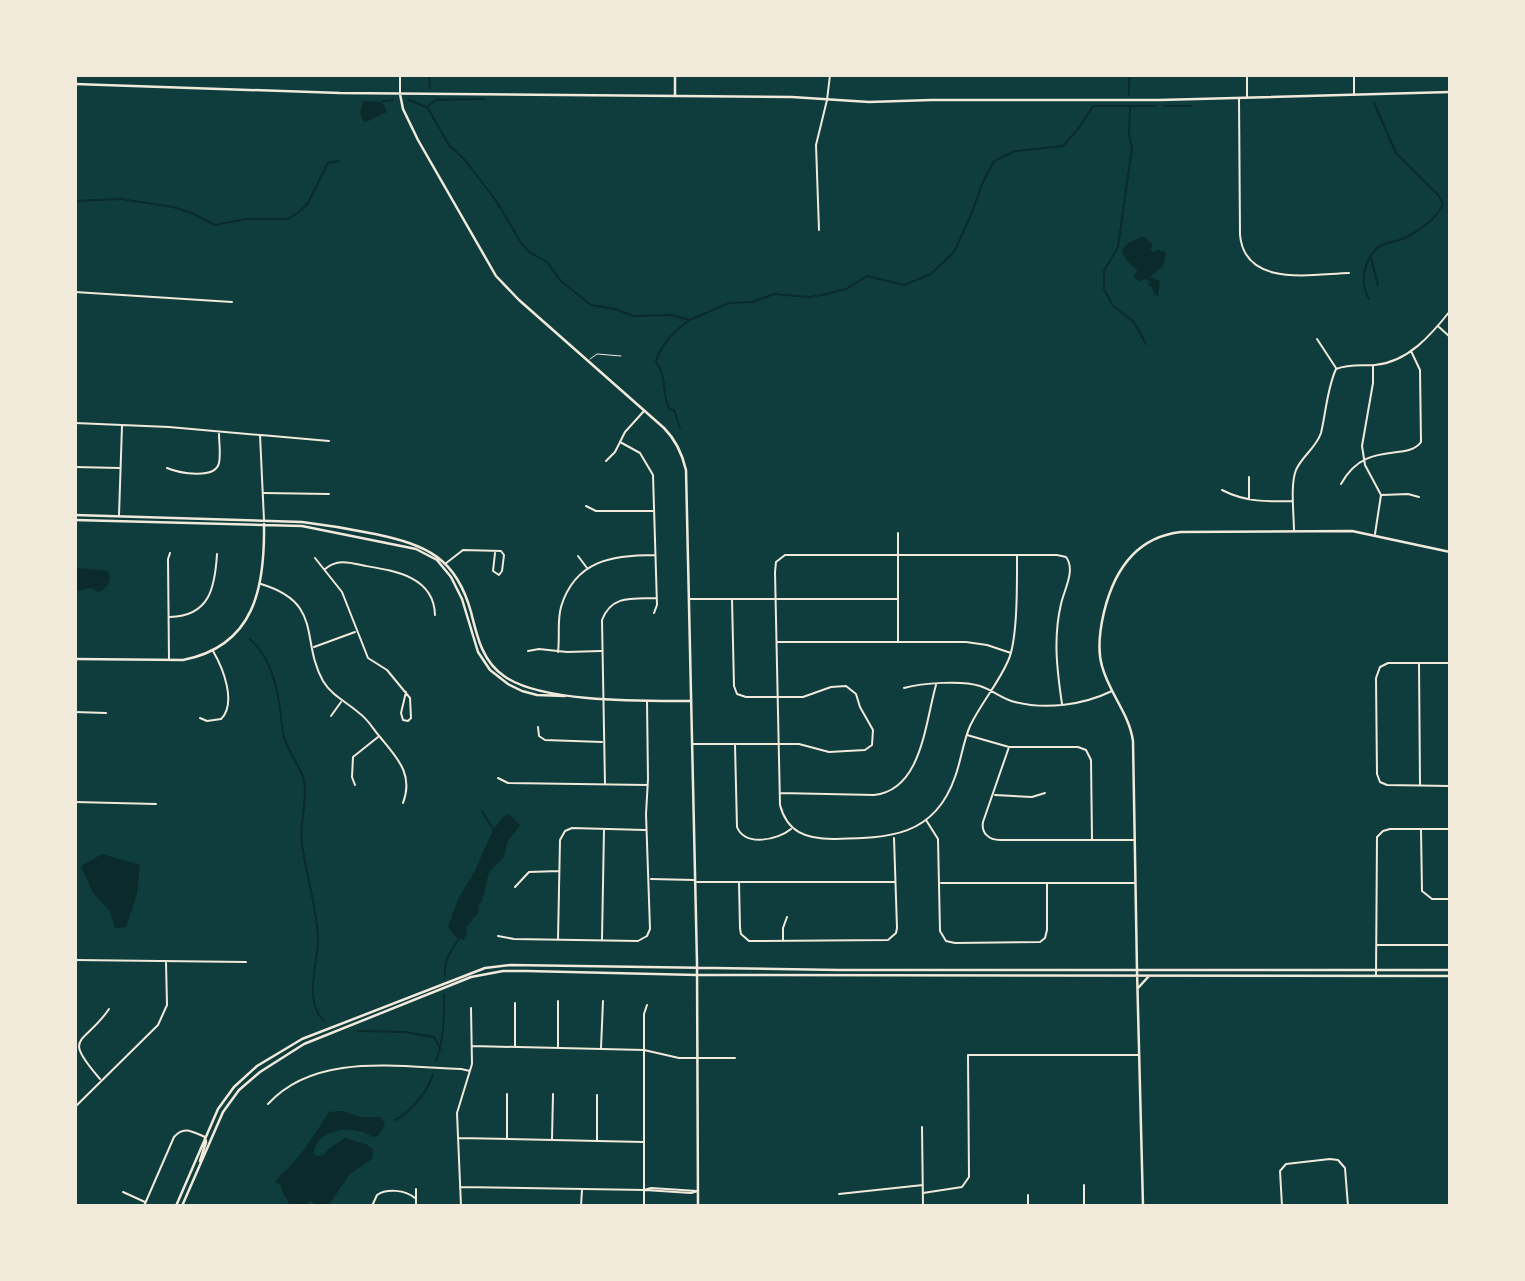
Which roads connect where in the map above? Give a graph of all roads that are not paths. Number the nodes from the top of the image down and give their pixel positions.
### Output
1 (400, 75) edge
2 (675, 75) edge
3 (830, 75) edge
4 (1247, 75) edge
5 (1354, 75) edge
6 (75, 84) edge
7 (1450, 92) edge
8 (400, 94) junction
9 (1354, 95) junction
10 (675, 96) junction
11 (1239, 98) junction
12 (1248, 98) junction
13 (827, 100) junction
14 (819, 230) dead end
15 (1349, 273) dead end
16 (75, 292) edge
17 (232, 302) dead end
18 (1450, 311) edge
19 (1438, 327) junction
20 (1450, 337) edge
21 (1317, 339) dead end
22 (1411, 351) junction
23 (621, 356) dead end
24 (589, 360) junction
25 (1373, 365) junction
26 (1336, 369) junction
27 (645, 410) junction
28 (75, 423) edge
29 (122, 426) junction
30 (219, 432) junction
31 (260, 435) junction
32 (329, 441) dead end
33 (621, 442) junction
34 (1363, 460) junction
35 (607, 461) dead end
36 (75, 467) edge
37 (120, 468) junction
38 (167, 468) dead end
39 (1249, 477) dead end
40 (1341, 484) dead end
41 (1222, 490) dead end
42 (263, 493) junction
43 (329, 494) dead end
44 (1381, 495) junction
45 (1419, 497) dead end
46 (1249, 500) junction
47 (1294, 501) junction
48 (586, 506) dead end
49 (655, 512) junction
50 (119, 516) junction
51 (75, 517) edge
52 (264, 523) junction
53 (1294, 531) junction
54 (898, 533) dead end
55 (1375, 536) junction
56 (1450, 552) edge
57 (170, 553) dead end
58 (495, 553) junction
59 (217, 554) dead end
60 (656, 555) junction
61 (898, 555) junction
62 (1017, 555) junction
63 (578, 556) dead end
64 (315, 558) dead end
65 (445, 565) junction
66 (325, 569) junction
67 (587, 569) junction
68 (260, 584) junction
69 (657, 598) junction
70 (688, 599) junction
71 (732, 599) junction
72 (775, 599) junction
73 (898, 599) junction
74 (654, 613) dead end
75 (435, 615) dead end
76 (169, 617) junction
77 (356, 632) junction
78 (776, 642) junction
79 (898, 642) junction
80 (313, 647) junction
81 (213, 651) junction
82 (528, 651) dead end
83 (558, 652) junction
84 (602, 652) junction
85 (1011, 653) junction
86 (75, 659) edge
87 (169, 661) junction
88 (1419, 663) junction
89 (1450, 663) edge
90 (936, 685) junction
91 (904, 688) dead end
92 (990, 691) junction
93 (1112, 691) junction
94 (406, 692) junction
95 (778, 697) junction
96 (603, 699) junction
97 (647, 700) junction
98 (341, 701) junction
99 (691, 701) junction
100 (1062, 704) junction
101 (75, 712) edge
102 (106, 713) dead end
103 (331, 716) dead end
104 (200, 718) dead end
105 (538, 727) dead end
106 (967, 735) junction
107 (379, 737) junction
108 (603, 742) junction
109 (692, 744) junction
110 (735, 744) junction
111 (779, 744) junction
112 (1009, 747) junction
113 (498, 778) dead end
114 (604, 784) junction
115 (355, 785) dead end
116 (648, 785) junction
117 (1420, 785) junction
118 (1450, 786) edge
119 (780, 793) junction
120 (1045, 793) dead end
121 (994, 795) junction
122 (75, 802) edge
123 (403, 803) dead end
124 (156, 804) dead end
125 (926, 820) junction
126 (792, 828) junction
127 (1421, 828) junction
128 (604, 829) junction
129 (1450, 829) edge
130 (647, 830) junction
131 (894, 836) junction
132 (1092, 840) junction
133 (1135, 840) junction
134 (559, 871) junction
135 (649, 879) junction
136 (695, 881) junction
137 (738, 883) junction
138 (895, 883) junction
139 (940, 883) junction
140 (1047, 883) junction
141 (1135, 883) junction
142 (515, 887) dead end
143 (1450, 899) edge
144 (787, 917) dead end
145 (498, 936) dead end
146 (558, 940) junction
147 (602, 940) junction
148 (783, 941) junction
149 (1376, 945) junction
150 (1450, 945) edge
151 (75, 960) edge
152 (166, 962) junction
153 (246, 962) dead end
154 (697, 968) junction
155 (1137, 970) junction
156 (1376, 970) junction
157 (1450, 970) edge
158 (697, 975) junction
159 (1138, 976) junction
160 (1149, 976) junction
161 (1376, 976) junction
162 (1450, 976) edge
163 (1138, 988) junction
164 (558, 1001) dead end
165 (603, 1001) dead end
166 (515, 1003) dead end
167 (647, 1004) dead end
168 (471, 1008) dead end
169 (109, 1009) dead end
170 (472, 1046) junction
171 (515, 1047) junction
172 (558, 1048) junction
173 (601, 1049) junction
174 (643, 1050) junction
175 (1139, 1055) junction
176 (698, 1058) junction
177 (735, 1058) dead end
178 (470, 1071) junction
179 (101, 1080) junction
180 (507, 1094) dead end
181 (552, 1094) dead end
182 (597, 1095) dead end
183 (268, 1104) dead end
184 (75, 1107) edge
185 (922, 1127) dead end
186 (205, 1137) junction
187 (458, 1138) junction
188 (507, 1139) junction
189 (552, 1140) junction
190 (597, 1141) junction
191 (644, 1143) junction
192 (200, 1164) junction
193 (923, 1185) junction
194 (1083, 1185) dead end
195 (460, 1187) junction
196 (416, 1189) dead end
197 (582, 1190) junction
198 (644, 1190) junction
199 (698, 1191) junction
200 (123, 1192) dead end
201 (923, 1193) junction
202 (839, 1194) dead end
203 (1028, 1195) dead end
204 (415, 1198) junction
205 (145, 1204) edge
206 (176, 1206) edge
207 (182, 1206) edge
208 (372, 1206) edge
209 (416, 1206) edge
210 (461, 1206) edge
211 (581, 1206) edge
212 (644, 1206) edge
213 (698, 1206) edge
214 (923, 1206) edge
215 (1028, 1206) edge
216 (1084, 1206) edge
217 (1143, 1206) edge
218 (1282, 1206) edge
219 (1348, 1206) edge

1 - 8 street
2 - 10 main road
3 - 13 street
4 - 12 street
5 - 9 street
6 - 8 main road
7 - 9 main road
8 - 10 main road
8 - 24 main road
9 - 12 main road
10 - 13 main road
11 - 12 main road
11 - 13 main road
11 - 15 street
13 - 14 street
16 - 17 street
18 - 19 street
19 - 20 street
19 - 22 street
21 - 26 street
22 - 25 street
22 - 34 street
23 - 24 lane
24 - 27 main road
25 - 26 street
25 - 34 street
26 - 47 street
27 - 33 street
27 - 70 main road
28 - 29 street
29 - 30 street
29 - 37 street
30 - 31 street
30 - 38 street
31 - 32 street
31 - 42 street
33 - 35 street
33 - 49 street
34 - 40 street
34 - 44 street
36 - 37 street
37 - 50 street
39 - 46 street
41 - 46 street
42 - 43 street
42 - 52 street
44 - 45 street
44 - 55 street
46 - 47 street
47 - 53 street
48 - 49 street
49 - 60 street
50 - 51 main road
50 - 52 main road
51 - 52 main road
52 - 65 main road
52 - 68 main road
53 - 55 main road
53 - 93 main road
54 - 61 street
55 - 56 main road
57 - 76 street
58 - 58 street
58 - 65 street
59 - 76 street
60 - 67 street
60 - 69 street
61 - 62 street
61 - 72 street
61 - 73 street
62 - 85 street
62 - 100 street
63 - 67 street
64 - 66 street
65 - 96 main road
66 - 75 street
66 - 77 street
67 - 83 street
68 - 80 street
68 - 81 main road
69 - 74 street
69 - 84 street
70 - 71 street
70 - 99 main road
71 - 72 street
71 - 95 street
72 - 73 street
72 - 78 street
73 - 79 street
76 - 87 street
77 - 80 street
77 - 94 street
78 - 79 street
78 - 95 street
79 - 85 street
80 - 98 street
81 - 87 main road
81 - 104 street
82 - 83 street
83 - 84 street
84 - 96 street
85 - 92 street
86 - 87 main road
88 - 89 street
88 - 117 street
88 - 117 street
90 - 91 street
90 - 92 street
90 - 119 street
92 - 100 street
92 - 106 street
93 - 100 street
93 - 133 main road
94 - 94 street
95 - 111 street
95 - 111 street
96 - 97 main road
96 - 108 street
97 - 99 main road
97 - 116 street
98 - 103 street
98 - 107 street
99 - 109 main road
101 - 102 street
105 - 108 street
106 - 112 street
106 - 125 street
107 - 115 street
107 - 123 street
108 - 114 street
109 - 110 street
109 - 136 main road
110 - 111 street
110 - 126 street
111 - 119 street
112 - 121 street
112 - 132 street
113 - 114 street
114 - 116 street
116 - 130 street
117 - 118 street
119 - 126 street
120 - 121 street
121 - 132 street
122 - 124 street
125 - 131 street
125 - 139 street
126 - 131 street
127 - 129 street
127 - 143 street
127 - 149 street
128 - 130 street
128 - 134 street
128 - 147 street
130 - 135 street
131 - 138 street
132 - 133 street
133 - 141 main road
134 - 142 street
134 - 146 street
135 - 136 street
135 - 147 street
136 - 137 street
136 - 154 main road
137 - 138 street
137 - 148 street
138 - 148 street
139 - 140 street
139 - 140 street
140 - 141 street
141 - 155 main road
144 - 148 street
145 - 146 street
146 - 147 street
149 - 150 street
149 - 156 street
151 - 152 street
152 - 153 street
152 - 179 street
154 - 155 main road
154 - 158 main road
154 - 186 main road
155 - 156 main road
155 - 159 main road
156 - 157 main road
156 - 161 street
158 - 159 main road
158 - 176 main road
158 - 192 main road
159 - 160 main road
159 - 163 main road
160 - 161 main road
160 - 163 main road
161 - 162 main road
163 - 175 main road
164 - 172 street
165 - 173 street
166 - 171 street
167 - 174 street
168 - 170 street
169 - 179 street
170 - 171 street
170 - 178 street
171 - 172 street
172 - 173 street
173 - 174 street
174 - 176 street
174 - 191 street
175 - 201 street
175 - 217 main road
176 - 177 street
176 - 199 main road
178 - 183 street
178 - 187 street
179 - 184 street
180 - 188 street
181 - 189 street
182 - 190 street
185 - 193 street
186 - 192 main road
186 - 205 street
186 - 206 main road
187 - 188 street
187 - 195 street
188 - 189 street
189 - 190 street
190 - 191 street
191 - 198 street
192 - 207 main road
193 - 201 street
193 - 202 street
194 - 216 street
195 - 197 street
195 - 210 street
196 - 204 street
197 - 198 street
197 - 211 street
198 - 199 street
198 - 212 street
199 - 213 main road
200 - 205 street
201 - 214 street
203 - 215 street
204 - 208 street
204 - 209 street
218 - 219 street

